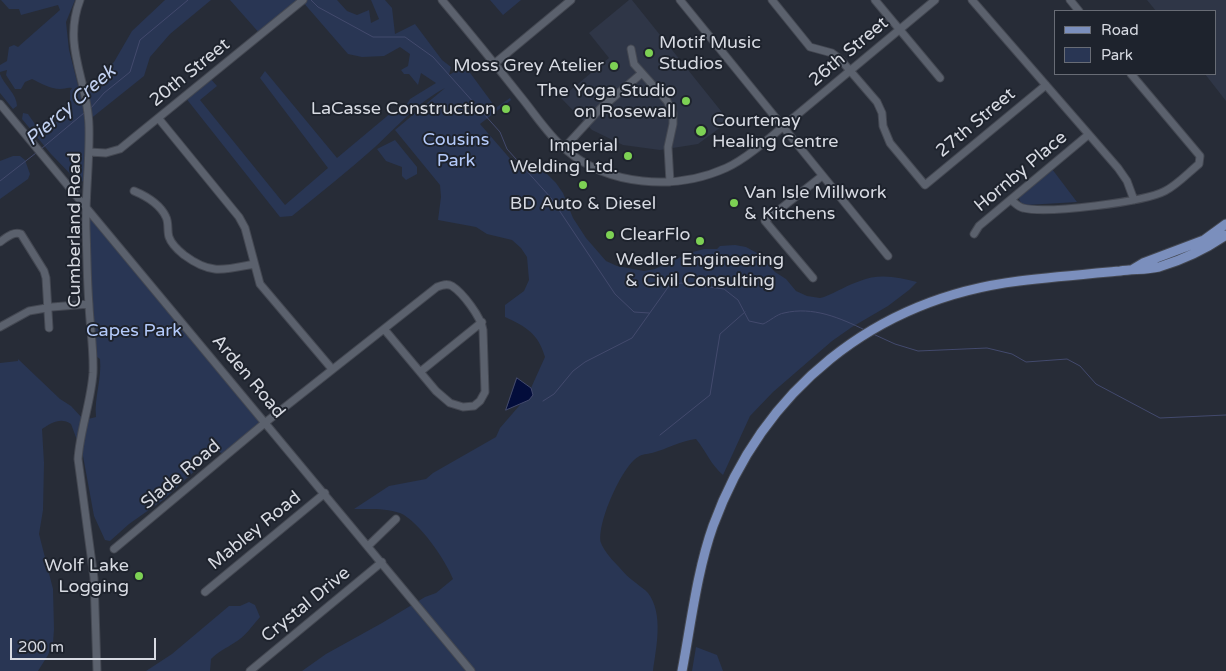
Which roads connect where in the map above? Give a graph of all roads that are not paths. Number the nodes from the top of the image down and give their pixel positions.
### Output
1 (80, 0) edge
2 (303, 0) edge
3 (442, 0) edge
4 (571, 0) edge
5 (680, 0) edge
6 (772, 0) edge
7 (875, 0) edge
8 (935, 0) edge
9 (972, 0) edge
10 (1070, 0) edge
11 (1078, 10) edge
12 (899, 29) junction
13 (631, 49) dead end
14 (494, 64) junction
15 (851, 71) junction
16 (642, 73) junction
17 (1132, 75) edge
18 (940, 78) dead end
19 (1046, 84) junction
20 (0, 104) edge
21 (159, 119) junction
22 (782, 127) junction
23 (1088, 136) junction
24 (564, 148) junction
25 (90, 152) junction
26 (822, 176) junction
27 (670, 182) junction
28 (69, 186) junction
29 (88, 186) junction
30 (134, 191) dead end
31 (1011, 200) junction
32 (1134, 200) junction
33 (87, 207) junction
34 (766, 220) junction
35 (1226, 224) edge
36 (758, 226) dead end
37 (974, 234) dead end
38 (1226, 235) edge
39 (0, 242) edge
40 (888, 256) dead end
41 (254, 264) junction
42 (1133, 269) junction
43 (813, 278) dead end
44 (89, 304) junction
45 (48, 307) junction
46 (482, 322) junction
47 (0, 327) edge
48 (49, 328) dead end
49 (384, 329) junction
50 (332, 369) junction
51 (420, 372) junction
52 (266, 422) junction
53 (325, 494) junction
54 (396, 519) dead end
55 (368, 546) junction
56 (114, 549) dead end
57 (382, 562) junction
58 (205, 592) dead end
59 (97, 671) edge
60 (250, 671) edge
61 (471, 671) edge
62 (682, 671) edge

1 - 25 street, Cumberland Road
2 - 21 street, 20th Street
3 - 14 street, 26th Street
4 - 14 street
5 - 22 street
6 - 15 street
7 - 12 street
8 - 12 street, 26th Street
9 - 19 street
10 - 11 street
12 - 15 street, 26th Street
12 - 18 street
13 - 16 street
14 - 24 street, 26th Street
15 - 19 street, 27th Street
15 - 22 street, 26th Street
16 - 24 street
16 - 27 street
17 - 32 street
19 - 23 street
20 - 28 street, Arden Road
21 - 25 street, 20th Street
21 - 41 street
22 - 26 street
22 - 27 street, 26th Street
23 - 31 street, Hornby Place
23 - 32 street
24 - 27 street, 26th Street
25 - 29 street, Cumberland Road
26 - 34 street
26 - 40 street
28 - 29 street
28 - 33 street, Arden Road
29 - 33 street, Cumberland Road
30 - 41 street
31 - 32 street
31 - 37 street, Hornby Place
33 - 44 street, Cumberland Road
33 - 52 street, Arden Road
34 - 36 street
34 - 43 street
35 - 42 main road
38 - 42 main road
39 - 45 street
41 - 50 street
42 - 62 main road
44 - 45 street
44 - 59 street, Cumberland Road
45 - 47 street
45 - 48 street
46 - 49 street, Slade Road
46 - 51 street
46 - 51 street
49 - 50 street, Slade Road
49 - 51 street
50 - 52 street, Slade Road
52 - 53 street, Arden Road
52 - 56 street, Slade Road
53 - 55 street, Arden Road
53 - 58 street, Mabley Road
54 - 55 street
55 - 57 street, Arden Road
57 - 60 street, Crystal Drive
57 - 61 street, Arden Road

